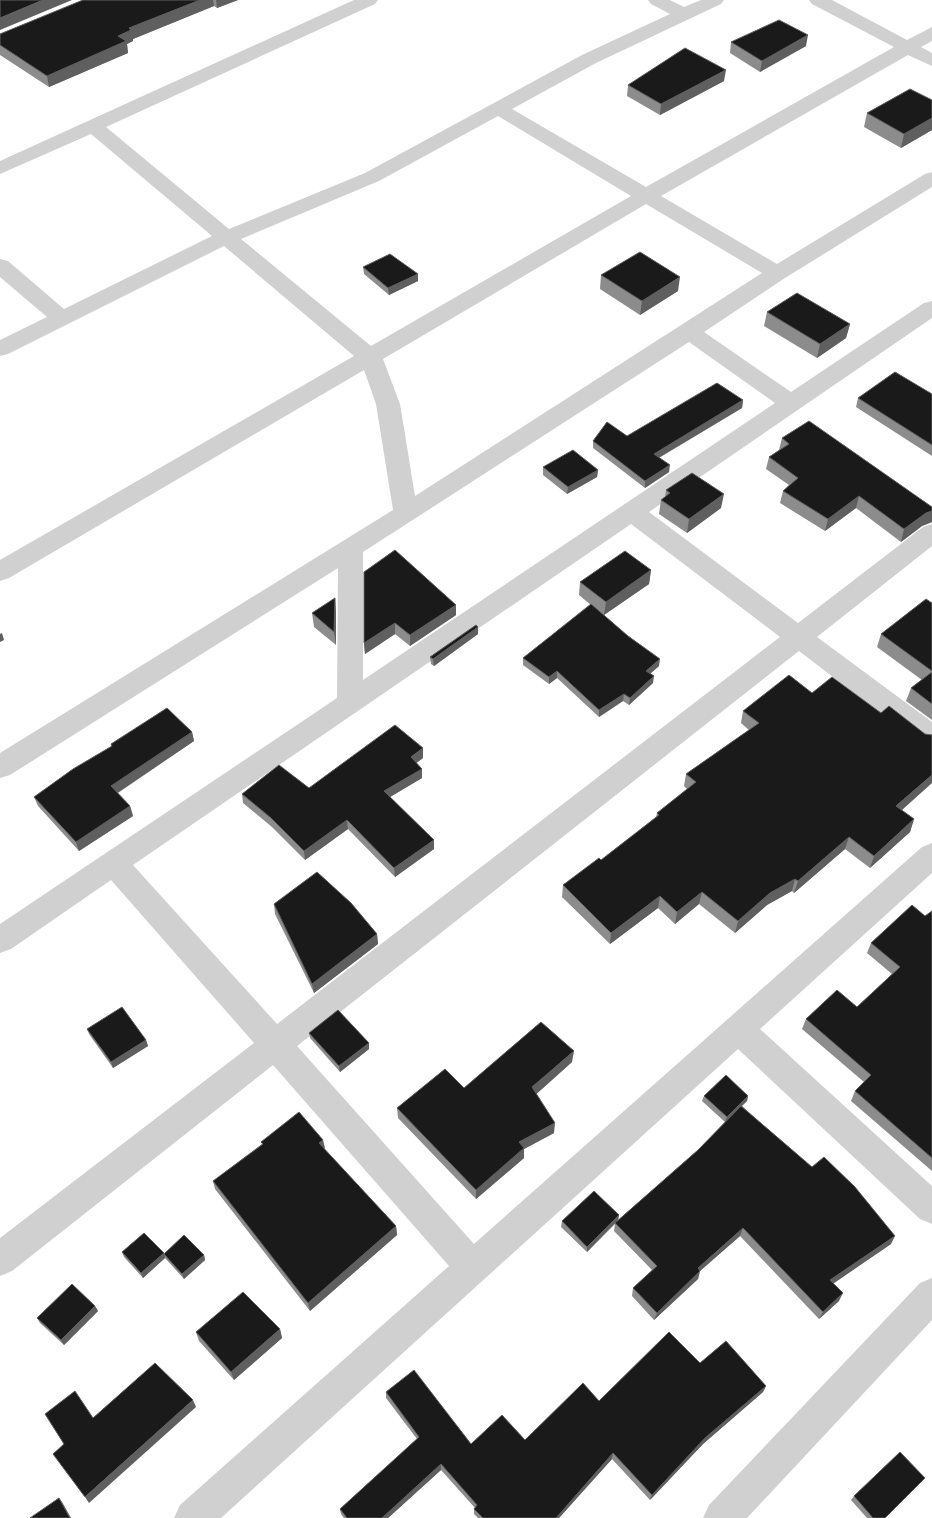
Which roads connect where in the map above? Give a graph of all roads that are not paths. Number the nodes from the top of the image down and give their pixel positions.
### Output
1 (369, 0) edge
2 (657, 0) edge
3 (715, 0) edge
4 (818, 0) edge
5 (685, 15) junction
6 (932, 33) edge
7 (908, 47) junction
8 (932, 60) edge
9 (500, 109) junction
10 (93, 126) junction
11 (0, 168) edge
12 (932, 178) edge
13 (647, 195) junction
14 (225, 238) junction
15 (0, 266) edge
16 (777, 274) junction
17 (932, 308) edge
18 (61, 318) junction
19 (689, 332) junction
20 (0, 349) edge
21 (370, 358) junction
22 (791, 403) junction
23 (630, 511) junction
24 (406, 514) junction
25 (932, 533) edge
26 (351, 549) junction
27 (0, 572) edge
28 (799, 637) junction
29 (350, 701) junction
30 (932, 737) edge
31 (0, 767) edge
32 (932, 855) edge
33 (114, 862) junction
34 (0, 940) edge
35 (738, 1029) junction
36 (276, 1044) junction
37 (932, 1208) edge
38 (0, 1259) edge
39 (473, 1267) junction
40 (932, 1296) edge
41 (193, 1518) edge
42 (722, 1518) edge

1 - 10 street
2 - 5 street
3 - 5 street
4 - 7 street
5 - 9 street
6 - 7 street
7 - 8 street
7 - 13 street
9 - 13 street
9 - 14 street
10 - 11 street
10 - 14 street
12 - 16 street
13 - 16 street
13 - 21 street
14 - 18 street
14 - 21 street
15 - 18 street
16 - 19 street
17 - 22 street
18 - 20 street
19 - 22 street
19 - 24 street
21 - 24 street
21 - 27 street
22 - 23 street
23 - 28 street
23 - 29 street
24 - 26 street
25 - 28 street
26 - 29 street
26 - 31 street
28 - 30 street
28 - 36 street
29 - 33 street
32 - 35 street
33 - 34 street
33 - 36 street
35 - 37 street
35 - 39 street
36 - 38 street
36 - 39 street
39 - 41 street
40 - 42 street

